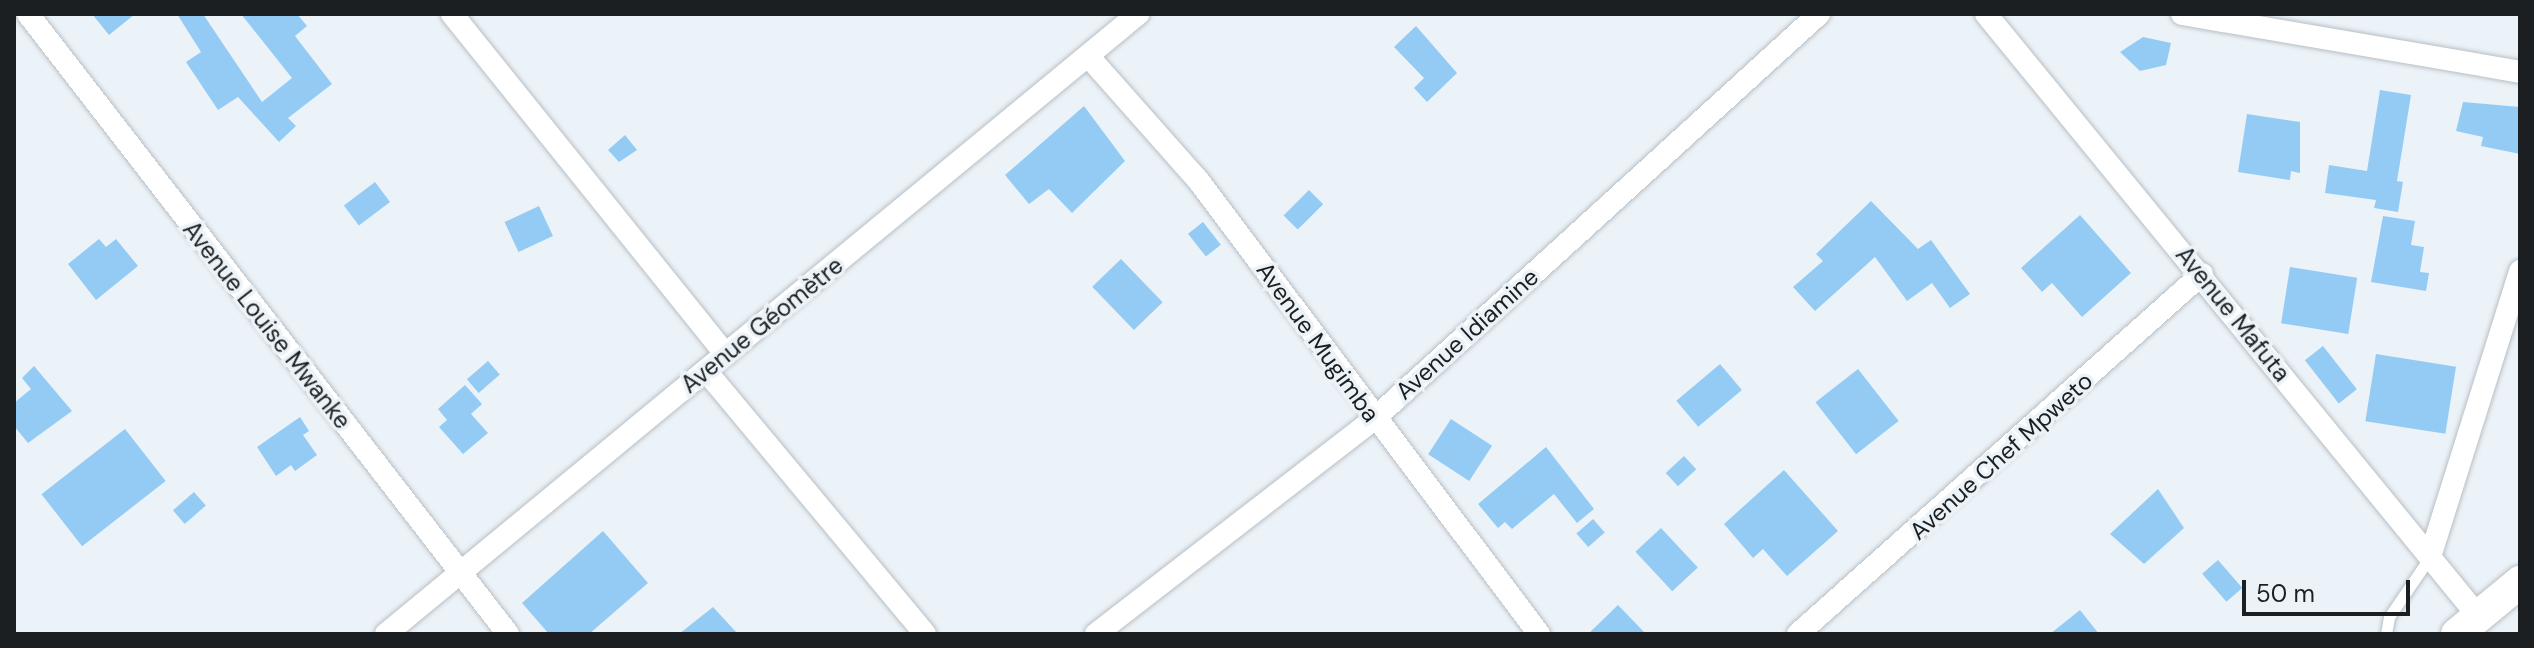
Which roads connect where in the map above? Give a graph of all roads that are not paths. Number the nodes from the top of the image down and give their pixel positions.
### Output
1 (28, 14) edge
2 (452, 14) edge
3 (1138, 14) edge
4 (1819, 14) edge
5 (1986, 14) edge
6 (2182, 14) edge
7 (1089, 57) junction
8 (2520, 72) edge
9 (2520, 271) edge
10 (2202, 274) junction
11 (726, 355) junction
12 (706, 371) junction
13 (1374, 419) junction
14 (2430, 557) junction
15 (458, 574) junction
16 (2520, 582) edge
17 (2468, 625) edge
18 (386, 634) edge
19 (508, 634) edge
20 (925, 634) edge
21 (1096, 634) edge
22 (1539, 634) edge
23 (1798, 634) edge
24 (2386, 634) edge

1 - 15 street, Avenue Louise Mwanke
2 - 11 street
3 - 7 street, Avenue Géomètre
4 - 13 street, Avenue Idiamine
5 - 10 street, Avenue Mafuta
6 - 8 street
7 - 11 street, Avenue Géomètre
7 - 13 street, Avenue Mugimba
9 - 14 street
10 - 14 street, Avenue Mafuta
10 - 23 street, Avenue Chef Mpweto
11 - 12 street, Avenue Géomètre
12 - 15 street, Avenue Géomètre
12 - 20 street
13 - 21 street, Avenue Idiamine
13 - 22 street, Avenue Mugimba
14 - 17 street, Avenue Mafuta
14 - 24 lane
15 - 18 street, Avenue Géomètre
15 - 19 street, Avenue Louise Mwanke
16 - 17 street

